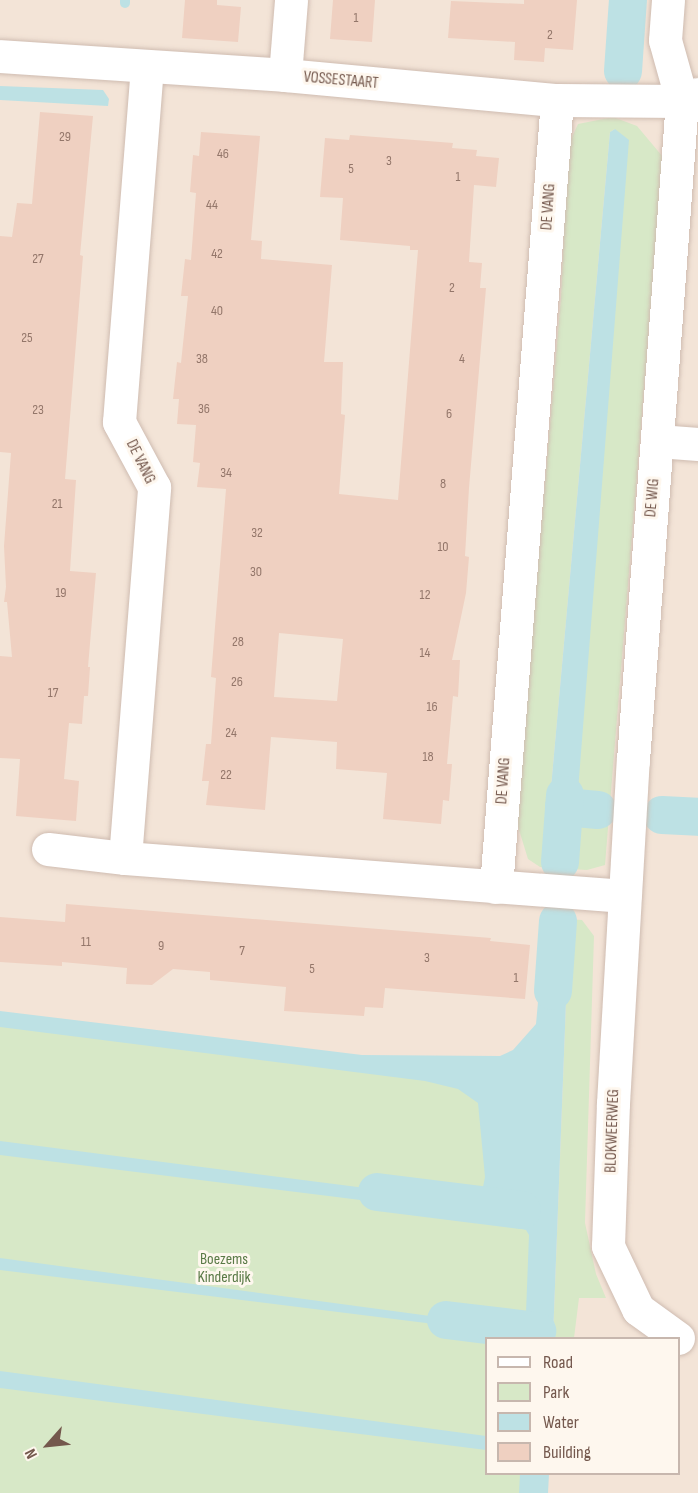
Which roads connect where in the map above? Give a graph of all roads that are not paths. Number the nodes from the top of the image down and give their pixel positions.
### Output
1 (291, 0) edge
2 (668, 0) edge
3 (0, 56) edge
4 (147, 68) junction
5 (285, 75) junction
6 (690, 97) edge
7 (557, 100) junction
8 (658, 441) junction
9 (698, 444) edge
10 (48, 849) dead end
11 (124, 858) junction
12 (495, 887) junction
13 (625, 896) junction
14 (675, 1337) edge
15 (680, 1340) edge
16 (698, 1348) edge

1 - 5 street
2 - 6 street
3 - 4 street, VOSSESTAART
4 - 5 street, VOSSESTAART
4 - 11 street, DE VANG
5 - 7 street, VOSSESTAART
6 - 7 street, VOSSESTAART
6 - 8 street, DE WIG
7 - 12 street, DE VANG
8 - 9 street
8 - 13 street, DE WIG
10 - 11 street
11 - 12 street
12 - 13 street
13 - 14 street, BLOKWEERWEG
15 - 16 street, BLOKWEERWEG

